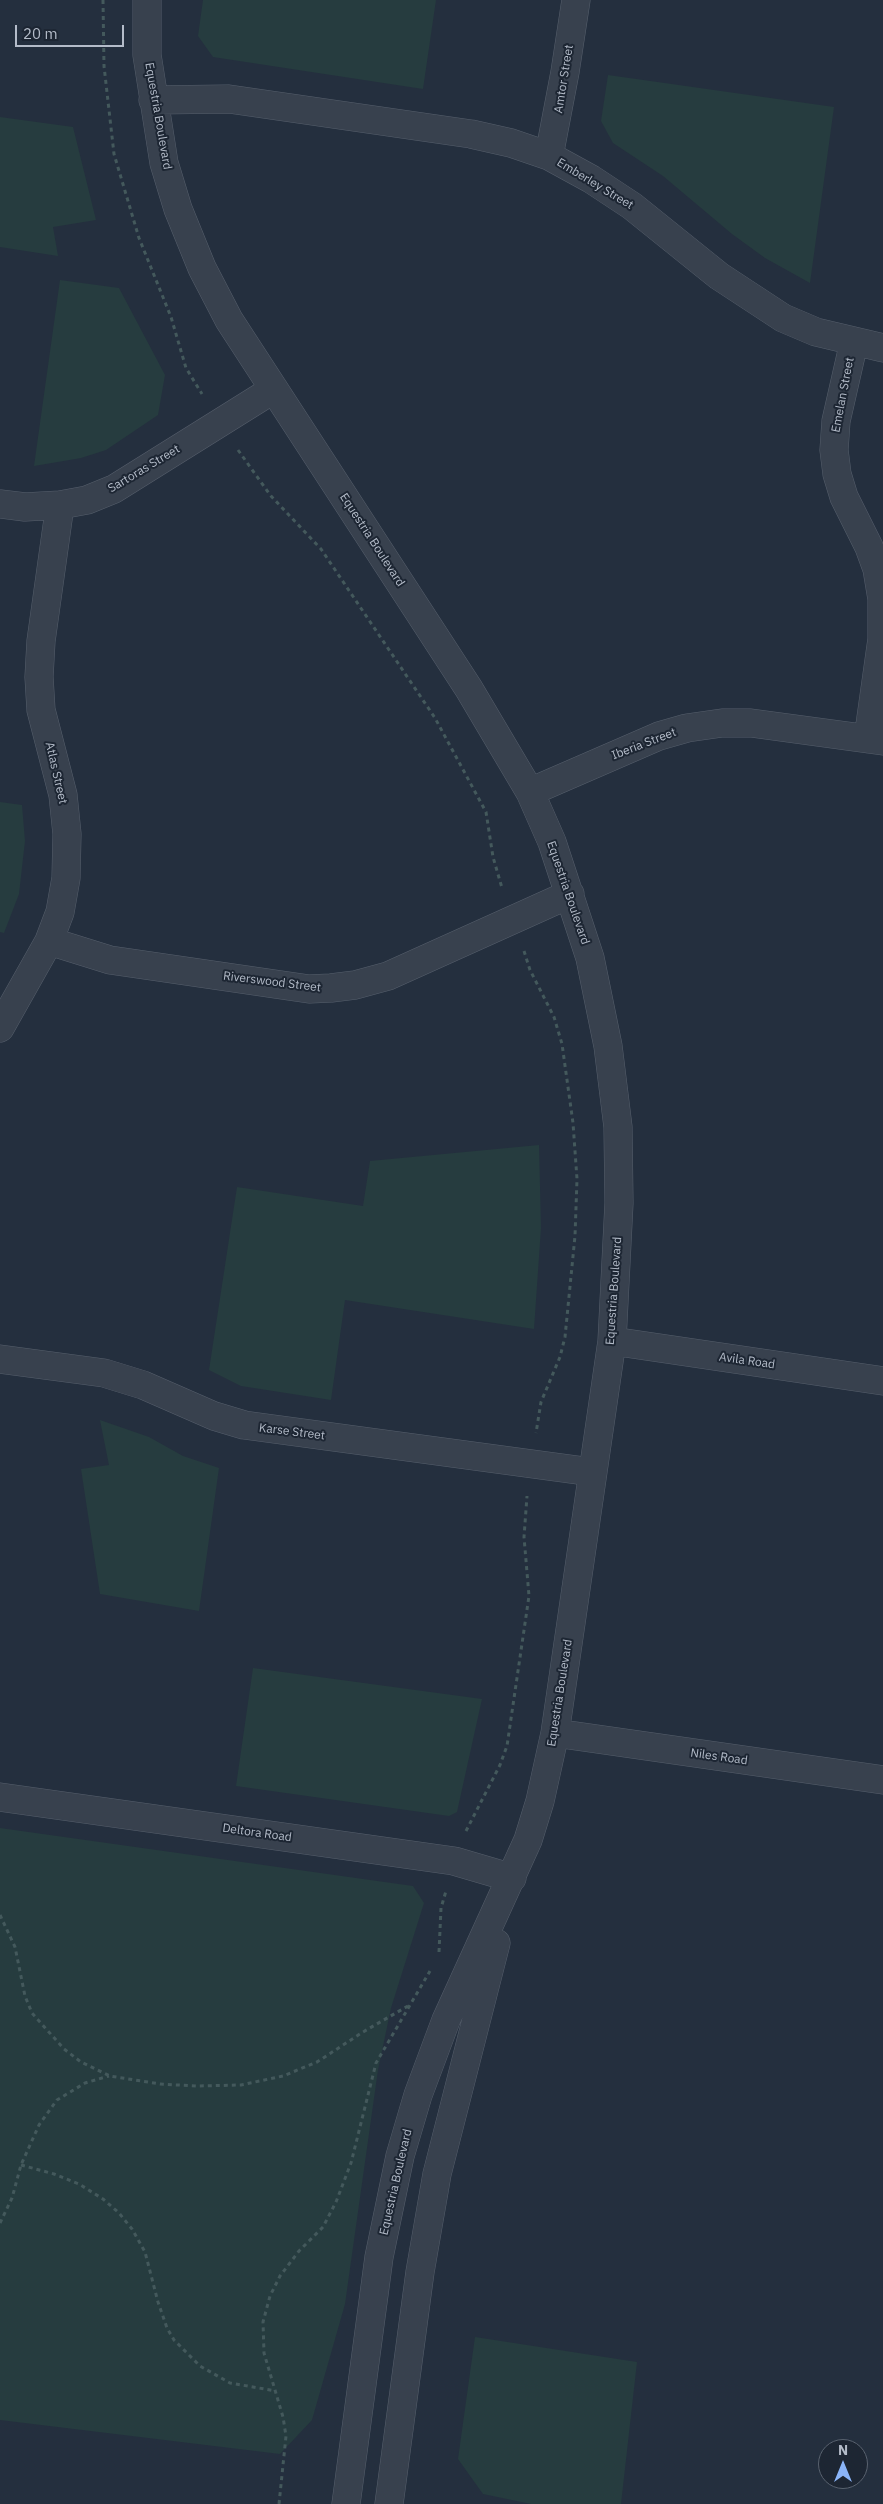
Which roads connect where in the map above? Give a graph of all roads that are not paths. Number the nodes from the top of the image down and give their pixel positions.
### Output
1 (147, 0) edge
2 (576, 0) edge
3 (153, 100) junction
4 (549, 156) junction
5 (854, 342) junction
6 (883, 348) edge
7 (274, 389) junction
8 (0, 504) edge
9 (60, 505) junction
10 (876, 740) edge
11 (530, 792) junction
12 (570, 894) junction
13 (49, 941) junction
14 (0, 1028) edge
15 (612, 1341) junction
16 (0, 1359) edge
17 (883, 1380) edge
18 (592, 1472) junction
19 (555, 1733) junction
20 (883, 1780) edge
21 (0, 1797) edge
22 (512, 1878) junction
23 (346, 2504) edge
24 (390, 2504) edge

1 - 3 street, Equestria Boulevard
2 - 4 street, Amtor Street
3 - 4 street, Emberley Street
3 - 7 street, Equestria Boulevard
4 - 5 street, Emberley Street
5 - 6 street, Emberley Street
5 - 10 street, Emelan Street
7 - 9 street, Sartoras Street
7 - 11 street, Equestria Boulevard
8 - 9 street, Sartoras Street
9 - 13 street, Atlas Street
10 - 11 street, Iberia Street
11 - 12 street, Equestria Boulevard
12 - 13 street, Riverswood Street
12 - 15 street, Equestria Boulevard
13 - 14 street, Atlas Street
15 - 17 street, Avila Road
15 - 18 street, Equestria Boulevard
16 - 18 street, Karse Street
18 - 19 street, Equestria Boulevard
19 - 20 street, Niles Road
19 - 22 street, Equestria Boulevard
21 - 22 street, Deltora Road
22 - 23 street, Equestria Boulevard
22 - 24 street, Equestria Boulevard

